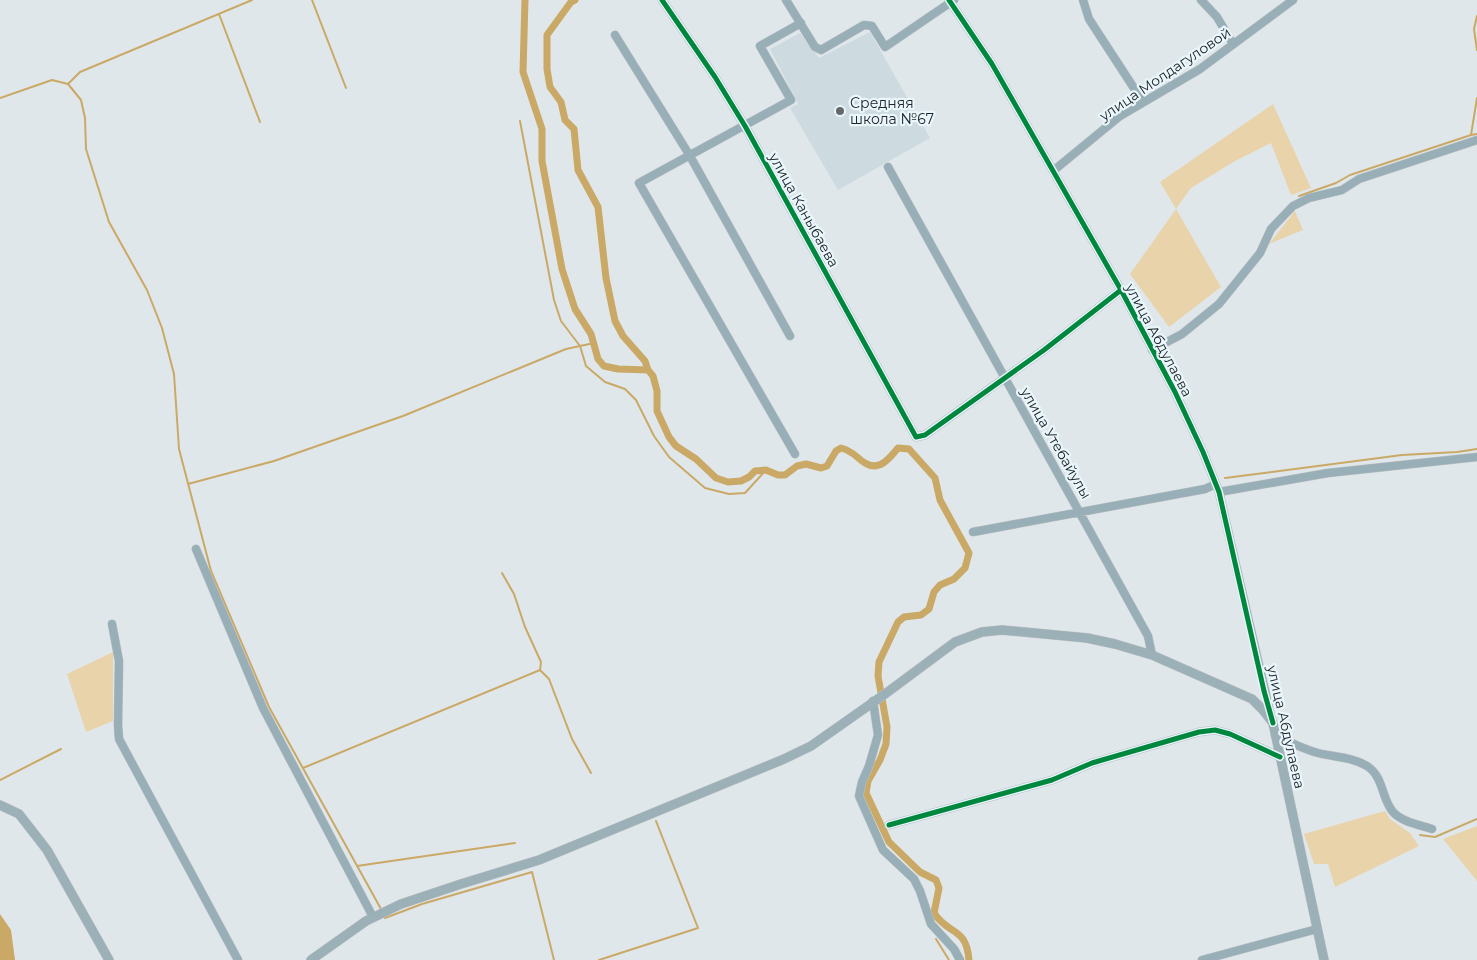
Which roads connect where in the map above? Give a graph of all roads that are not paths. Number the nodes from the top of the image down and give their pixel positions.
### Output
1 (662, 0) edge
2 (786, 0) edge
3 (1083, 0) edge
4 (1201, 0) edge
5 (951, 1) edge
6 (1291, 1) edge
7 (801, 23) junction
8 (615, 36) dead end
9 (1233, 44) junction
10 (1143, 102) junction
11 (745, 126) junction
12 (1477, 140) edge
13 (690, 156) junction
14 (888, 167) dead end
15 (1053, 171) junction
16 (1121, 290) junction
17 (790, 336) dead end
18 (1152, 350) junction
19 (1004, 378) junction
20 (795, 454) dead end
21 (1477, 456) edge
22 (1216, 484) junction
23 (1219, 492) junction
24 (1080, 512) junction
25 (973, 532) dead end
26 (196, 549) dead end
27 (112, 624) dead end
28 (1152, 655) junction
29 (879, 697) junction
30 (1273, 723) junction
31 (1275, 735) junction
32 (1280, 757) junction
33 (0, 805) edge
34 (889, 825) dead end
35 (1432, 829) dead end
36 (381, 913) junction
37 (1316, 929) junction
38 (109, 960) edge
39 (238, 960) edge
40 (311, 960) edge
41 (960, 960) edge
42 (1202, 960) edge
43 (1324, 960) edge

1 - 11 street, улица Каныбаева
2 - 7 street
3 - 10 street
4 - 9 street
5 - 7 street
5 - 15 street, улица Абдулаева
6 - 9 street, улица Молдагуловой
7 - 11 street
8 - 13 street
9 - 10 street, улица Молдагуловой
10 - 15 street, улица Молдагуловой
11 - 13 street
11 - 19 street, улица Каныбаева
12 - 18 street
13 - 17 street
13 - 20 street
14 - 19 street, улица Утебайулы
15 - 16 street, улица Абдулаева
16 - 18 street, улица Абдулаева
16 - 19 street
18 - 22 street, улица Абдулаева
19 - 24 street, улица Утебайулы
21 - 23 street
22 - 23 street, улица Абдулаева
22 - 24 street
23 - 30 street, улица Абдулаева
24 - 25 street
24 - 28 street, улица Утебайулы
26 - 36 street
27 - 39 street
28 - 29 main road
28 - 30 main road
29 - 36 main road
29 - 41 street
30 - 31 main road, улица Абдулаева
31 - 32 main road, улица Абдулаева
31 - 35 street
32 - 34 street
32 - 37 main road, улица Абдулаева
33 - 38 main road
36 - 40 main road
37 - 42 street
37 - 43 main road, улица Абдулаева

